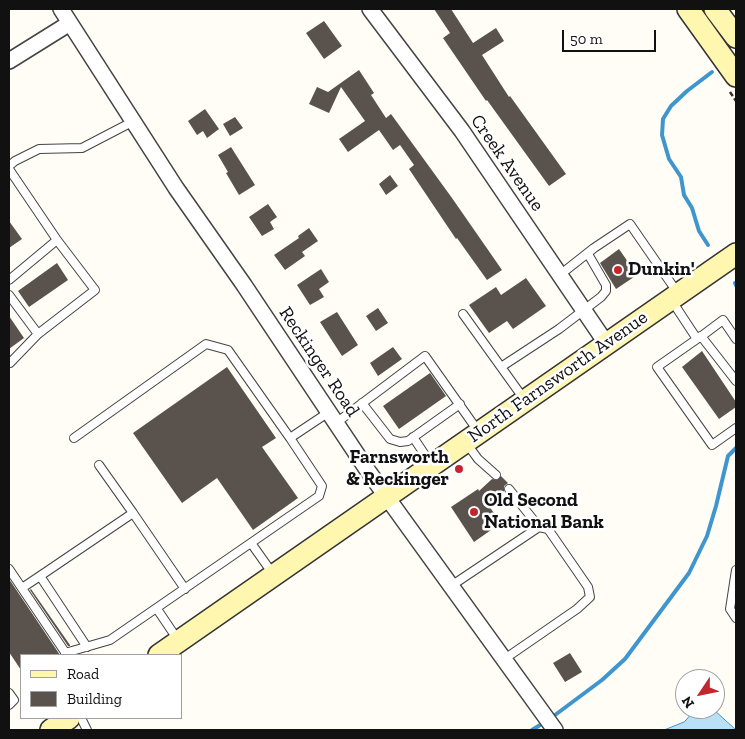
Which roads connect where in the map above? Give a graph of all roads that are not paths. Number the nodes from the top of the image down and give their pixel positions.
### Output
1 (60, 9) edge
2 (370, 9) edge
3 (688, 9) edge
4 (715, 9) edge
5 (70, 24) junction
6 (736, 37) edge
7 (9, 61) edge
8 (736, 76) edge
9 (132, 122) junction
10 (9, 168) edge
11 (57, 240) junction
12 (588, 254) junction
13 (736, 254) edge
14 (561, 274) junction
15 (9, 280) edge
16 (9, 295) edge
17 (674, 296) junction
18 (584, 309) junction
19 (463, 314) dead end
20 (38, 334) junction
21 (699, 337) junction
22 (736, 339) edge
23 (606, 343) junction
24 (10, 363) dead end
25 (502, 368) junction
26 (736, 381) edge
27 (525, 400) junction
28 (362, 403) junction
29 (460, 404) junction
30 (332, 417) junction
31 (736, 428) edge
32 (413, 437) junction
33 (473, 437) junction
34 (74, 438) dead end
35 (290, 438) junction
36 (99, 465) dead end
37 (432, 466) junction
38 (496, 475) dead end
39 (509, 490) dead end
40 (387, 497) junction
41 (133, 514) junction
42 (538, 527) junction
43 (251, 543) junction
44 (9, 569) edge
45 (736, 570) edge
46 (40, 576) junction
47 (274, 576) junction
48 (451, 586) junction
49 (22, 588) junction
50 (185, 589) junction
51 (157, 608) junction
52 (736, 618) edge
53 (179, 641) junction
54 (87, 647) junction
55 (66, 654) edge
56 (160, 654) edge
57 (504, 660) junction
58 (9, 693) edge
59 (9, 705) edge
60 (68, 719) edge
61 (51, 730) edge
62 (555, 730) edge

1 - 5 street, Reckinger Road
2 - 14 street, Creek Avenue
3 - 8 main road
4 - 6 main road
5 - 7 street
5 - 9 street, Reckinger Road
9 - 10 lane
9 - 30 street, Reckinger Road
10 - 11 lane
11 - 15 lane
11 - 20 lane
12 - 14 lane
12 - 17 lane
12 - 18 lane
13 - 17 main road, North Farnsworth Avenue
14 - 18 street, Creek Avenue
16 - 20 lane
17 - 21 lane
17 - 23 main road, North Farnsworth Avenue
18 - 23 street, Creek Avenue
18 - 25 lane
19 - 25 lane
20 - 24 lane
21 - 22 lane
21 - 26 lane
21 - 31 lane
23 - 27 main road, North Farnsworth Avenue
25 - 27 lane
27 - 33 main road, North Farnsworth Avenue
28 - 29 lane
28 - 30 lane
28 - 32 lane
29 - 32 lane
29 - 33 lane
30 - 35 lane
30 - 40 street, Reckinger Road
32 - 37 lane
33 - 37 main road, North Farnsworth Avenue
33 - 38 lane
34 - 35 lane
35 - 43 lane
36 - 41 lane
37 - 40 main road, North Farnsworth Avenue
39 - 42 lane
40 - 47 main road, North Farnsworth Avenue
40 - 48 street, Reckinger Road
41 - 46 lane
41 - 50 lane
42 - 48 lane
42 - 57 lane
43 - 47 lane
43 - 50 lane
44 - 49 lane
45 - 52 lane
46 - 49 lane
46 - 54 lane
47 - 53 main road, North Farnsworth Avenue
48 - 57 street, Reckinger Road
49 - 55 lane
50 - 51 lane
51 - 53 lane
51 - 54 lane
53 - 56 main road, North Farnsworth Avenue
54 - 55 lane
57 - 62 street, Reckinger Road
58 - 59 lane
60 - 61 main road

